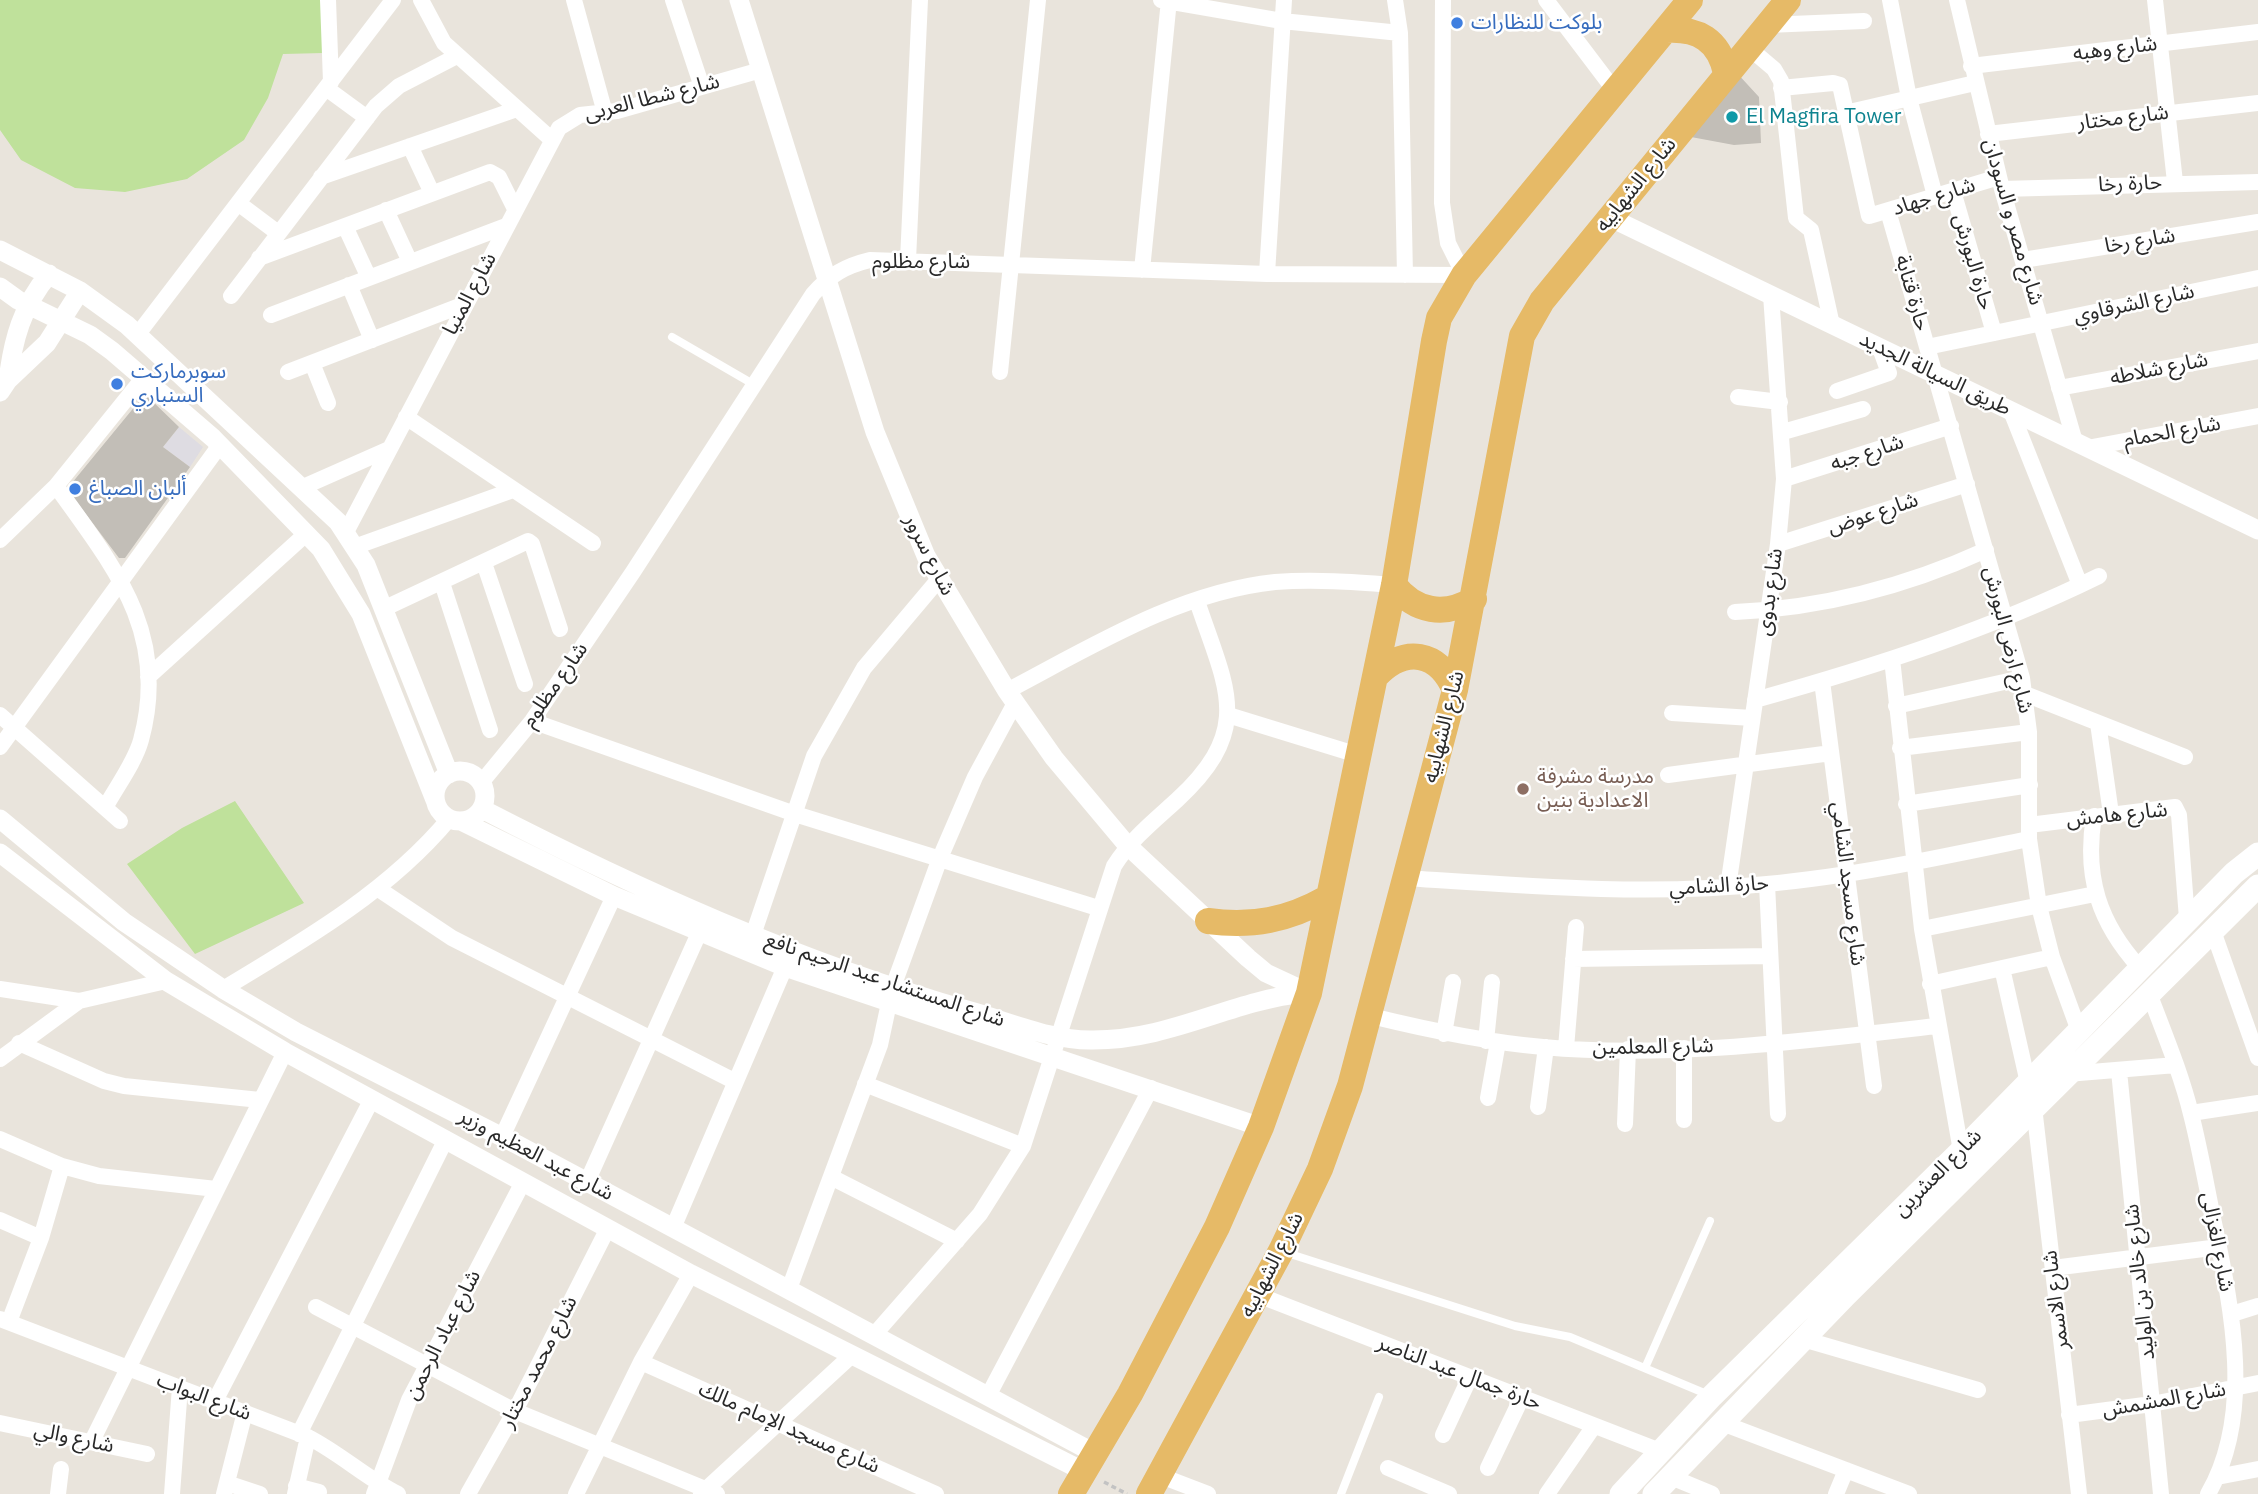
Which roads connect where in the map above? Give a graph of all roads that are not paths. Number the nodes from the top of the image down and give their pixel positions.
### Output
1 (328, 0) edge
2 (393, 0) edge
3 (421, 0) edge
4 (574, 0) edge
5 (673, 0) edge
6 (739, 0) edge
7 (920, 0) edge
8 (1038, 0) edge
9 (1166, 0) edge
10 (1284, 0) edge
11 (1395, 0) edge
12 (1443, 0) edge
13 (1546, 0) edge
14 (1690, 0) edge
15 (1787, 0) edge
16 (1890, 0) edge
17 (1957, 0) edge
18 (2155, 0) edge
19 (1282, 21) junction
20 (1864, 21) dead end
21 (1767, 25) junction
22 (1666, 30) junction
23 (2258, 32) edge
24 (1400, 33) junction
25 (2160, 44) junction
26 (1748, 47) junction
27 (457, 56) junction
28 (1971, 66) junction
29 (761, 70) junction
30 (1726, 72) junction
31 (1976, 83) junction
32 (328, 85) junction
33 (702, 87) junction
34 (1781, 88) junction
35 (1615, 91) junction
36 (1909, 98) junction
37 (2258, 103) edge
38 (517, 109) junction
39 (605, 113) junction
40 (1845, 113) junction
41 (2167, 113) junction
42 (367, 118) junction
43 (1988, 134) junction
44 (551, 139) junction
45 (410, 146) junction
46 (321, 177) junction
47 (2175, 182) junction
48 (2258, 182) edge
49 (2001, 183) junction
50 (1953, 191) junction
51 (432, 193) junction
52 (1935, 196) junction
53 (238, 203) junction
54 (514, 209) junction
55 (386, 210) junction
56 (1888, 211) junction
57 (1611, 218) junction
58 (2258, 222) edge
59 (345, 226) junction
60 (506, 226) junction
61 (278, 233) junction
62 (0, 250) edge
63 (259, 258) junction
64 (908, 261) junction
65 (2023, 261) junction
66 (410, 262) junction
67 (1010, 263) junction
68 (1142, 270) junction
69 (49, 274) junction
70 (1266, 274) junction
71 (1405, 275) junction
72 (1464, 275) junction
73 (369, 278) junction
74 (828, 278) junction
75 (2258, 278) edge
76 (349, 285) junction
77 (0, 287) edge
78 (80, 291) junction
79 (1771, 295) junction
80 (231, 296) dead end
81 (465, 304) junction
82 (27, 305) junction
83 (271, 315) dead end
84 (63, 321) junction
85 (2041, 323) junction
86 (1832, 325) junction
87 (1994, 333) junction
88 (138, 334) junction
89 (672, 337) dead end
90 (372, 340) junction
91 (1927, 347) junction
92 (1880, 348) junction
93 (2258, 351) edge
94 (6, 353) edge
95 (312, 363) junction
96 (288, 372) dead end
97 (1000, 372) dead end
98 (1936, 374) junction
99 (144, 377) junction
100 (753, 384) junction
101 (4, 386) edge
102 (2059, 388) junction
103 (1837, 391) dead end
104 (1738, 397) dead end
105 (1780, 402) junction
106 (328, 403) dead end
107 (1863, 409) dead end
108 (2011, 411) junction
109 (2258, 416) edge
110 (406, 417) junction
111 (1951, 426) junction
112 (1783, 432) junction
113 (219, 445) junction
114 (2081, 445) junction
115 (389, 449) junction
116 (1784, 479) junction
117 (1967, 484) junction
118 (56, 486) junction
119 (303, 487) junction
120 (513, 489) junction
121 (323, 506) junction
122 (2258, 530) edge
123 (305, 531) junction
124 (351, 539) junction
125 (0, 540) edge
126 (593, 543) dead end
127 (1778, 544) junction
128 (1986, 550) junction
129 (324, 553) junction
130 (484, 563) junction
131 (2099, 576) dead end
132 (939, 579) junction
133 (122, 582) junction
134 (442, 583) junction
135 (1394, 585) junction
136 (2080, 585) junction
137 (1474, 599) junction
138 (1197, 601) junction
139 (383, 609) junction
140 (1767, 610) junction
141 (1735, 612) dead end
142 (2006, 619) junction
143 (560, 629) dead end
144 (1892, 659) junction
145 (1376, 676) junction
146 (148, 677) junction
147 (1822, 681) junction
148 (525, 684) dead end
149 (2024, 686) junction
150 (1455, 690) junction
151 (1011, 697) junction
152 (1755, 700) junction
153 (1896, 706) junction
154 (1672, 713) dead end
155 (0, 715) edge
156 (1228, 715) junction
157 (1752, 718) junction
158 (532, 721) junction
159 (2098, 723) junction
160 (15, 728) junction
161 (490, 730) dead end
162 (2029, 732) junction
163 (0, 747) edge
164 (1900, 748) junction
165 (1831, 753) junction
166 (1357, 755) junction
167 (2185, 757) dead end
168 (1745, 766) junction
169 (449, 774) junction
170 (1668, 775) dead end
171 (481, 783) junction
172 (2031, 785) junction
173 (435, 800) junction
174 (1906, 804) junction
175 (106, 806) junction
176 (482, 809) junction
177 (795, 814) junction
178 (2112, 814) junction
179 (2094, 816) junction
180 (0, 819) edge
181 (456, 820) junction
182 (120, 821) dead end
183 (2029, 832) junction
184 (1127, 845) junction
185 (0, 853) edge
186 (2258, 854) edge
187 (940, 858) junction
188 (1914, 863) junction
189 (1846, 874) junction
190 (1405, 878) junction
191 (1767, 884) junction
192 (2258, 886) edge
193 (1728, 887) junction
194 (377, 888) junction
195 (2095, 894) junction
196 (614, 896) junction
197 (1327, 898) junction
198 (2039, 906) junction
199 (1098, 908) junction
200 (2188, 919) junction
201 (1208, 921) junction
202 (1576, 927) dead end
203 (1922, 929) junction
204 (2213, 931) junction
205 (699, 933) junction
206 (753, 935) junction
207 (167, 953) junction
208 (1770, 956) junction
209 (2052, 957) junction
210 (1573, 959) junction
211 (785, 967) junction
212 (2002, 968) junction
213 (2140, 968) junction
214 (158, 975) junction
215 (204, 977) junction
216 (1453, 982) dead end
217 (1492, 982) dead end
218 (1930, 984) junction
219 (0, 989) edge
220 (223, 989) junction
221 (1309, 993) junction
222 (2150, 993) junction
223 (189, 995) junction
224 (891, 995) junction
225 (569, 997) junction
226 (79, 1001) junction
227 (2113, 1013) junction
228 (1371, 1016) junction
229 (1937, 1026) junction
230 (2079, 1031) junction
231 (1867, 1033) junction
232 (1444, 1034) junction
233 (1059, 1037) junction
234 (651, 1038) junction
235 (1775, 1041) junction
236 (1492, 1042) junction
237 (1546, 1047) junction
238 (1566, 1048) junction
239 (1684, 1048) junction
240 (1628, 1049) junction
241 (9, 1051) edge
242 (285, 1052) junction
243 (1054, 1057) junction
244 (2258, 1058) edge
245 (2176, 1065) junction
246 (2119, 1071) junction
247 (0, 1073) edge
248 (2067, 1074) junction
249 (734, 1081) junction
250 (2028, 1083) junction
251 (865, 1084) junction
252 (1874, 1086) dead end
253 (1151, 1088) junction
254 (1488, 1097) dead end
255 (372, 1099) junction
256 (260, 1100) junction
257 (2258, 1103) edge
258 (1538, 1107) dead end
259 (2034, 1107) junction
260 (2191, 1113) junction
261 (1779, 1114) dead end
262 (1684, 1119) dead end
263 (1625, 1124) dead end
264 (1261, 1127) junction
265 (0, 1139) edge
266 (446, 1139) junction
267 (510, 1141) junction
268 (1023, 1146) junction
269 (1961, 1151) junction
270 (62, 1166) junction
271 (561, 1168) junction
272 (504, 1171) junction
273 (831, 1177) junction
274 (523, 1182) junction
275 (587, 1182) junction
276 (216, 1189) junction
277 (543, 1193) junction
278 (0, 1220) edge
279 (1710, 1222) dead end
280 (608, 1228) junction
281 (673, 1228) junction
282 (41, 1238) junction
283 (957, 1241) junction
284 (2219, 1247) junction
285 (1281, 1251) junction
286 (2138, 1257) junction
287 (2053, 1268) junction
288 (691, 1273) junction
289 (789, 1289) junction
290 (1258, 1295) junction
291 (2258, 1306) edge
292 (316, 1307) dead end
293 (2232, 1314) junction
294 (5, 1321) edge
295 (352, 1326) junction
296 (874, 1335) junction
297 (1803, 1339) junction
298 (852, 1355) junction
299 (641, 1362) junction
300 (426, 1366) junction
301 (127, 1367) junction
302 (1645, 1368) junction
303 (1470, 1377) junction
304 (2258, 1383) edge
305 (180, 1387) junction
306 (2233, 1388) junction
307 (1978, 1390) dead end
308 (988, 1396) junction
309 (1712, 1396) junction
310 (1380, 1397) dead end
311 (1522, 1397) junction
312 (215, 1401) junction
313 (2152, 1404) junction
314 (515, 1411) junction
315 (245, 1412) junction
316 (2069, 1415) junction
317 (778, 1422) junction
318 (0, 1423) edge
319 (1722, 1423) junction
320 (1594, 1426) junction
321 (303, 1435) junction
322 (1443, 1435) dead end
323 (92, 1441) junction
324 (598, 1446) junction
325 (1660, 1451) junction
326 (147, 1454) dead end
327 (1090, 1463) junction
328 (1388, 1468) dead end
329 (1488, 1468) dead end
330 (61, 1469) dead end
331 (2258, 1469) edge
332 (1846, 1470) junction
333 (1671, 1477) junction
334 (2217, 1477) junction
335 (1155, 1485) edge
336 (375, 1488) edge
337 (225, 1489) edge
338 (295, 1490) edge
339 (319, 1492) dead end
340 (708, 1492) edge
341 (58, 1494) edge
342 (172, 1494) edge
343 (260, 1494) edge
344 (398, 1494) edge
345 (468, 1494) edge
346 (576, 1494) edge
347 (936, 1494) edge
348 (1071, 1494) edge
349 (1208, 1494) edge
350 (1340, 1494) edge
351 (1448, 1494) edge
352 (1546, 1494) edge
353 (1620, 1494) edge
354 (1654, 1494) edge
355 (1712, 1494) edge
356 (1836, 1494) edge
357 (1909, 1494) edge
358 (2079, 1494) edge
359 (2161, 1494) edge
360 (2208, 1494) edge

1 - 32 street
2 - 32 street
3 - 27 street
4 - 39 street
5 - 33 street
6 - 29 street, شارع سرور
7 - 64 street
8 - 67 street
9 - 19 street
9 - 68 street
10 - 19 street
11 - 24 street
12 - 72 street
13 - 35 street
14 - 22 highway
15 - 21 highway, شارع الشهابيه
16 - 36 street
17 - 28 street, شارع مصر و السودان
18 - 25 street
19 - 24 street
19 - 70 street
20 - 21 street
21 - 26 highway, شارع الشهابيه
22 - 30 highway
22 - 35 highway
23 - 25 street, شارع وهبه
24 - 71 street
25 - 28 street, شارع وهبه
25 - 41 street
26 - 30 highway, شارع الشهابيه
26 - 34 street
27 - 38 street
27 - 42 street
28 - 31 street, شارع مصر و السودان
29 - 33 street, شارع شطا العربى
29 - 74 street, شارع سرور
30 - 57 highway, شارع الشهابيه
31 - 36 street
31 - 43 street, شارع مصر و السودان
32 - 42 street
32 - 53 street
33 - 39 street, شارع شطا العربى
34 - 40 street
34 - 86 street
35 - 72 highway
36 - 40 street
36 - 52 street
37 - 41 street, شارع مختار
38 - 44 street
38 - 45 street
39 - 44 street, شارع شطا العربى
40 - 56 street, شارع جهاد
41 - 43 street, شارع مختار
41 - 47 street
42 - 46 street
43 - 49 street, شارع مصر و السودان
44 - 54 street, شارع المنيا
45 - 46 street
45 - 51 street
46 - 61 street
47 - 48 street, حارة رخا
47 - 49 street, حارة رخا
49 - 50 street, شارع جهاد
49 - 65 street, شارع مصر و السودان
50 - 52 street, شارع جهاد
50 - 87 street, حارة البورش
51 - 54 street
51 - 55 street
52 - 56 street, شارع جهاد
53 - 61 street
53 - 88 street
54 - 60 street, شارع المنيا
55 - 59 street
55 - 66 street
56 - 91 street, حارة قتابة
57 - 79 street, طريق السيالة الجديد
57 - 137 highway, شارع الشهابيه
58 - 65 street, شارع رخا
59 - 63 street
59 - 73 street
60 - 66 street
60 - 81 street, شارع المنيا
61 - 63 street
62 - 69 street
63 - 80 street
64 - 67 street, شارع مظلوم
64 - 74 street, شارع مظلوم
65 - 85 street, شارع مصر و السودان
66 - 73 street
67 - 68 street, شارع مظلوم
67 - 97 street
68 - 70 street, شارع مظلوم
69 - 78 street
69 - 82 street
70 - 71 street, شارع مظلوم
71 - 72 street, شارع مظلوم
72 - 135 highway
73 - 76 street
74 - 100 street, شارع مظلوم
74 - 132 street, شارع سرور
75 - 85 street, شارع الشرقاوي
76 - 83 street
76 - 90 street
77 - 82 street
78 - 84 street
78 - 88 street
79 - 86 street, طريق السيالة الجديد
79 - 105 street, شارع بدوى
81 - 90 street
81 - 110 street, شارع المنيا
82 - 84 street
82 - 94 street
84 - 99 street
84 - 101 street
85 - 87 street, شارع الشرقاوي
85 - 102 street, شارع مصر و السودان
86 - 92 street, طريق السيالة الجديد
87 - 91 street, شارع الشرقاوي
88 - 119 street
89 - 100 lane
90 - 95 street
91 - 98 street, حارة قتابة
92 - 98 street, طريق السيالة الجديد
92 - 103 street
93 - 102 street, شارع شلاطه
94 - 101 street
95 - 96 street
95 - 106 street
98 - 108 street, طريق السيالة الجديد
98 - 111 street, شارع ارض البورش
99 - 113 street
99 - 118 street
100 - 158 street, شارع مظلوم
102 - 114 street, شارع مصر و السودان
104 - 105 street
105 - 112 street, شارع بدوى
107 - 112 street
108 - 114 street, طريق السيالة الجديد
108 - 136 street
109 - 114 street, شارع الحمام
110 - 115 street, شارع المنيا
110 - 120 street
111 - 116 street, شارع جبه
111 - 117 street, شارع ارض البورش
112 - 116 street, شارع بدوى
113 - 123 street
113 - 133 street
114 - 122 street, طريق السيالة الجديد
115 - 119 street
115 - 124 street, شارع المنيا
116 - 127 street, شارع بدوى
117 - 127 street, شارع عوض
117 - 128 street, شارع ارض البورش
118 - 125 street
118 - 133 street
119 - 121 street
120 - 124 street
120 - 126 street
121 - 123 street
121 - 124 street
123 - 129 street
123 - 146 street
124 - 129 street
124 - 139 street
127 - 140 street, شارع بدوى
128 - 140 street
128 - 142 street, شارع ارض البورش
129 - 173 street
130 - 134 street
130 - 143 street
130 - 148 street
131 - 136 street
132 - 151 street, شارع سرور
132 - 177 street
133 - 146 street
133 - 160 street
134 - 139 street
134 - 161 street
135 - 137 highway
135 - 138 street
135 - 145 highway
136 - 142 street
137 - 150 highway, شارع الشهابيه
138 - 151 street
138 - 156 street
139 - 169 street
140 - 141 street
140 - 152 street, شارع بدوى
142 - 144 street
142 - 149 street, شارع ارض البورش
144 - 147 street
144 - 153 street
145 - 150 highway
145 - 166 highway
146 - 175 street
147 - 152 street
147 - 165 street, شارع مسجد الشامي
149 - 153 street
149 - 159 street
149 - 162 street, شارع ارض البورش
150 - 190 highway, شارع الشهابيه
151 - 184 street, شارع سرور
151 - 187 street
152 - 157 street, شارع بدوى
153 - 164 street
154 - 157 street
155 - 160 street
156 - 166 street
156 - 184 street
157 - 168 street, شارع بدوى
158 - 171 street, شارع مظلوم
158 - 177 street
159 - 167 street
159 - 178 street
160 - 163 street
160 - 175 street
162 - 164 street
162 - 172 street, شارع ارض البورش
164 - 174 street
165 - 168 street
165 - 189 street, شارع مسجد الشامي
166 - 197 highway
168 - 170 street
168 - 193 street, شارع بدوى
169 - 171 street
169 - 173 street
171 - 176 street
172 - 174 street
172 - 183 street, شارع ارض البورش
173 - 181 street
174 - 188 street
175 - 182 street
176 - 181 street
176 - 206 street, شارع المستشار عبد الرحيم نافع
177 - 187 street
177 - 206 street
178 - 179 street, شارع هامش
178 - 200 street, شارع هامش
179 - 183 street, شارع هامش
179 - 195 street
180 - 207 street, شارع عبد العظيم وزير
181 - 194 street
181 - 196 street, شارع المستشار عبد الرحيم نافع
183 - 188 street, حارة الشامي
183 - 198 street, شارع ارض البورش
184 - 199 street
184 - 201 street, شارع سرور
185 - 214 street, شارع عبد العظيم وزير
186 - 200 main road, شارع العشرين
187 - 199 street
187 - 224 street
188 - 189 street, حارة الشامي
188 - 203 street
189 - 191 street, حارة الشامي
189 - 231 street, شارع مسجد الشامي
190 - 193 street, حارة الشامي
190 - 228 highway, شارع الشهابيه
191 - 193 street, حارة الشامي
191 - 208 street
192 - 204 main road, شارع العشرين
194 - 220 street
194 - 225 street
195 - 198 street
195 - 213 street
196 - 205 street, شارع المستشار عبد الرحيم نافع
196 - 225 street
197 - 201 highway
197 - 221 highway
198 - 203 street
198 - 209 street, شارع ارض البورش
199 - 233 street
200 - 213 main road, شارع العشرين
201 - 221 street, شارع سرور
202 - 210 street
203 - 218 street
204 - 222 main road, شارع العشرين
204 - 244 street
205 - 211 street, شارع المستشار عبد الرحيم نافع
205 - 234 street
206 - 224 street, شارع المستشار عبد الرحيم نافع
207 - 214 street
207 - 215 street, شارع عبد العظيم وزير
208 - 210 street
208 - 235 street
209 - 212 street
209 - 230 street, شارع ارض البورش
210 - 238 street
211 - 224 street, شارع المستشار عبد الرحيم نافع
211 - 249 street
212 - 218 street
212 - 250 street
213 - 227 main road, شارع العشرين
214 - 223 street, شارع عبد العظيم وزير
214 - 226 street
215 - 220 street, شارع عبد العظيم وزير
215 - 223 street
216 - 232 street
217 - 236 street
218 - 229 street
219 - 226 street
220 - 267 street, شارع عبد العظيم وزير
221 - 233 street, شارع المستشار عبد الرحيم نافع
221 - 264 highway
222 - 227 main road, شارع العشرين
222 - 245 street, شارع الغزالى
223 - 242 street, شارع عبد العظيم وزير
224 - 233 street, شارع المستشار عبد الرحيم نافع
224 - 243 street, شارع المستشار عبد الرحيم نافع
224 - 251 street
225 - 234 street
225 - 267 street
226 - 241 street
227 - 230 main road, شارع العشرين
227 - 248 main road, شارع العشرين
228 - 232 street, شارع المعلمين
228 - 285 highway, شارع الشهابيه
229 - 231 street, شارع المعلمين
229 - 269 street
230 - 250 main road, شارع العشرين
231 - 235 street, شارع المعلمين
231 - 252 street, شارع مسجد الشامي
232 - 236 street, شارع المعلمين
233 - 243 street
234 - 249 street
234 - 275 street
235 - 239 street, شارع المعلمين
235 - 261 street
236 - 237 street, شارع المعلمين
236 - 254 street
237 - 238 street, شارع المعلمين
237 - 258 street
238 - 240 street, شارع المعلمين
239 - 240 street, شارع المعلمين
239 - 262 street
240 - 263 street
241 - 247 street
241 - 256 street
242 - 255 street, شارع عبد العظيم وزير
242 - 256 street
243 - 253 street, شارع المستشار عبد الرحيم نافع
243 - 268 street
245 - 246 street
245 - 260 street, شارع الغزالى
246 - 248 street
246 - 286 street, شارع خالد بن الوليد
248 - 259 main road, شارع العشرين
249 - 281 street
250 - 269 main road, شارع العشرين
251 - 268 street
251 - 273 street
253 - 264 street, شارع المستشار عبد الرحيم نافع
253 - 308 street
255 - 266 street, شارع عبد العظيم وزير
255 - 312 street
256 - 276 street
257 - 260 street
259 - 287 street, شارع الاسمر
259 - 297 main road, شارع العشرين
260 - 284 street, شارع الغزالى
264 - 327 highway
265 - 270 street
266 - 272 street, شارع عبد العظيم وزير
266 - 295 street
267 - 271 street, شارع عبد العظيم وزير
267 - 272 street
268 - 283 street
269 - 309 main road, شارع العشرين
270 - 276 street
270 - 282 street
271 - 275 street, شارع عبد العظيم وزير
271 - 277 street
272 - 274 street, شارع عبد العظيم وزير
273 - 283 street
273 - 289 street
274 - 277 street, شارع عبد العظيم وزير
274 - 300 street, شارع عباد الرحمن
275 - 281 street, شارع عبد العظيم وزير
276 - 301 street
277 - 280 street, شارع عبد العظيم وزير
278 - 282 street
279 - 302 lane
280 - 288 street, شارع عبد العظيم وزير
280 - 314 street, شارع محمد مختار
281 - 289 street, شارع عبد العظيم وزير
282 - 294 street
283 - 296 street
284 - 286 street
284 - 293 street, شارع الغزالى
285 - 290 highway, شارع الشهابيه
285 - 302 lane
286 - 287 street
286 - 313 street, شارع خالد بن الوليد
287 - 316 street, شارع الاسمر
288 - 298 street, شارع عبد العظيم وزير
288 - 299 street
289 - 296 street, شارع عبد العظيم وزير
290 - 303 street, حارة جمال عبد الناصر
290 - 335 highway, شارع الشهابيه
291 - 293 street
292 - 295 street
293 - 306 street, شارع الغزالى
294 - 301 street, شارع البواب
295 - 300 street
295 - 321 street
296 - 308 street, شارع عبد العظيم وزير
297 - 307 street
297 - 319 main road, شارع العشرين
298 - 317 street
298 - 327 street, شارع عبد العظيم وزير
299 - 317 street, شارع مسجد الإمام مالك
299 - 324 street
300 - 314 street
300 - 336 street, شارع عباد الرحمن
301 - 305 street, شارع البواب
301 - 323 street
302 - 309 lane
303 - 311 street, حارة جمال عبد الناصر
303 - 322 street
304 - 306 street, شارع المشمش
305 - 312 street, شارع البواب
305 - 342 street
306 - 313 street, شارع المشمش
306 - 334 street, شارع الغزالى
308 - 327 street, شارع عبد العظيم وزير
309 - 325 main road, شارع العشرين
310 - 350 lane
311 - 320 street, حارة جمال عبد الناصر
311 - 329 street
312 - 315 street, شارع البواب
313 - 316 street, شارع المشمش
313 - 359 street, شارع خالد بن الوليد
314 - 324 street
314 - 345 street, شارع محمد مختار
315 - 321 street, شارع البواب
315 - 337 street
316 - 358 street, شارع الاسمر
317 - 340 street
317 - 347 street, شارع مسجد الإمام مالك
318 - 323 street, شارع والي
319 - 332 street
319 - 333 main road, شارع العشرين
320 - 325 street, حارة جمال عبد الناصر
320 - 352 street
321 - 336 street, شارع البواب
321 - 338 street
323 - 326 street, شارع والي
324 - 340 street
324 - 346 street
325 - 353 main road, شارع العشرين
327 - 348 highway
328 - 351 street
330 - 341 street
331 - 334 street
332 - 356 street
332 - 357 street
333 - 354 main road, شارع العشرين
333 - 355 street
334 - 360 street, شارع الغزالى
335 - 349 street
336 - 344 street, شارع البواب
337 - 343 street
338 - 339 street

